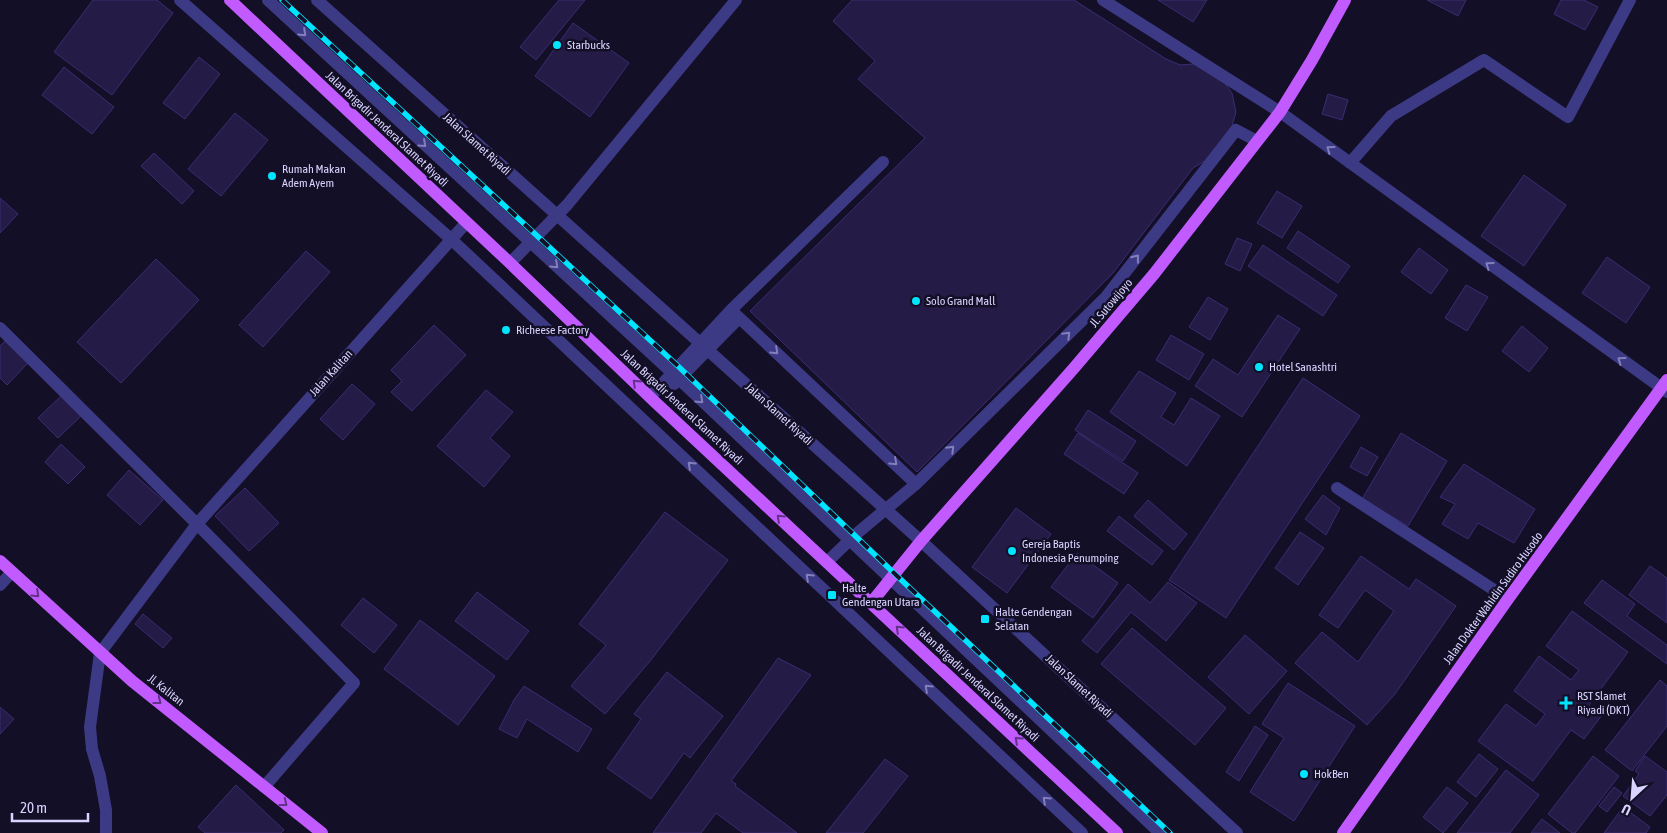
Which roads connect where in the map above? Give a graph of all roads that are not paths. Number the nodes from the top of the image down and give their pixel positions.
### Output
1 (180, 0) edge
2 (230, 0) edge
3 (268, 0) edge
4 (317, 0) edge
5 (736, 0) edge
6 (1103, 0) edge
7 (1344, 0) edge
8 (1630, 0) edge
9 (1280, 112) junction
10 (1257, 141) junction
11 (883, 162) dead end
12 (1350, 163) junction
13 (557, 216) junction
14 (466, 223) junction
15 (452, 240) junction
16 (531, 243) junction
17 (510, 263) junction
18 (735, 314) junction
19 (0, 328) edge
20 (704, 347) junction
21 (676, 376) junction
22 (1665, 387) edge
23 (653, 399) junction
24 (916, 484) junction
25 (1337, 488) dead end
26 (885, 509) junction
27 (197, 524) junction
28 (850, 541) junction
29 (921, 541) junction
30 (0, 561) edge
31 (827, 562) junction
32 (12, 572) junction
33 (891, 578) junction
34 (0, 585) edge
35 (1508, 599) junction
36 (870, 602) junction
37 (100, 653) junction
38 (264, 787) junction
39 (106, 833) edge
40 (322, 833) edge
41 (1082, 833) edge
42 (1117, 833) edge
43 (1160, 833) edge
44 (1237, 833) edge
45 (1343, 833) edge

1 - 15 street
2 - 14 main road, Jalan Brigadir Jenderal Slamet Riyadi
3 -> 16 street
4 - 13 street, Jalan Slamet Riyadi
5 - 13 street
6 - 9 street
7 - 9 main road, Jl. Sutowijoyo
8 - 12 street
9 - 10 main road, Jl. Sutowijoyo
12 -> 9 street
24 -> 10 street
10 - 29 main road, Jl. Sutowijoyo
11 - 18 street
22 -> 12 street
13 - 16 street
13 - 20 street, Jalan Slamet Riyadi
14 - 15 street, Jalan Kalitan
14 - 17 main road, Jalan Brigadir Jenderal Slamet Riyadi
15 - 27 street, Jalan Kalitan
41 -> 15 street
16 - 17 street
16 -> 21 street
23 -> 17 main road, Jalan Brigadir Jenderal Slamet Riyadi
18 - 20 street
18 -> 24 street
19 - 27 street
20 - 21 street
20 - 26 street, Jalan Slamet Riyadi
21 - 23 street
21 -> 28 street
22 - 35 main road, Jalan Dokter Wahidin Sudiro Husodo
31 -> 23 main road, Jalan Brigadir Jenderal Slamet Riyadi
24 - 26 street
25 - 35 street
26 - 28 street
26 - 29 street, Jalan Slamet Riyadi
27 - 37 street, Jalan Kalitan
27 - 38 street
28 - 31 street
28 - 33 street
29 - 33 main road, Jl. Sutowijoyo
29 - 44 street, Jalan Slamet Riyadi
30 - 32 main road, Jl. Kalitan
31 - 36 main road, Jalan Brigadir Jenderal Slamet Riyadi
32 - 34 street
32 -> 37 main road, Jl. Kalitan
33 - 36 main road, Jl. Sutowijoyo
33 - 43 street
35 - 45 main road, Jalan Dokter Wahidin Sudiro Husodo
42 -> 36 main road, Jalan Brigadir Jenderal Slamet Riyadi
37 -> 38 main road, Jl. Kalitan
37 - 39 street
38 -> 40 main road, Jl. Kalitan

